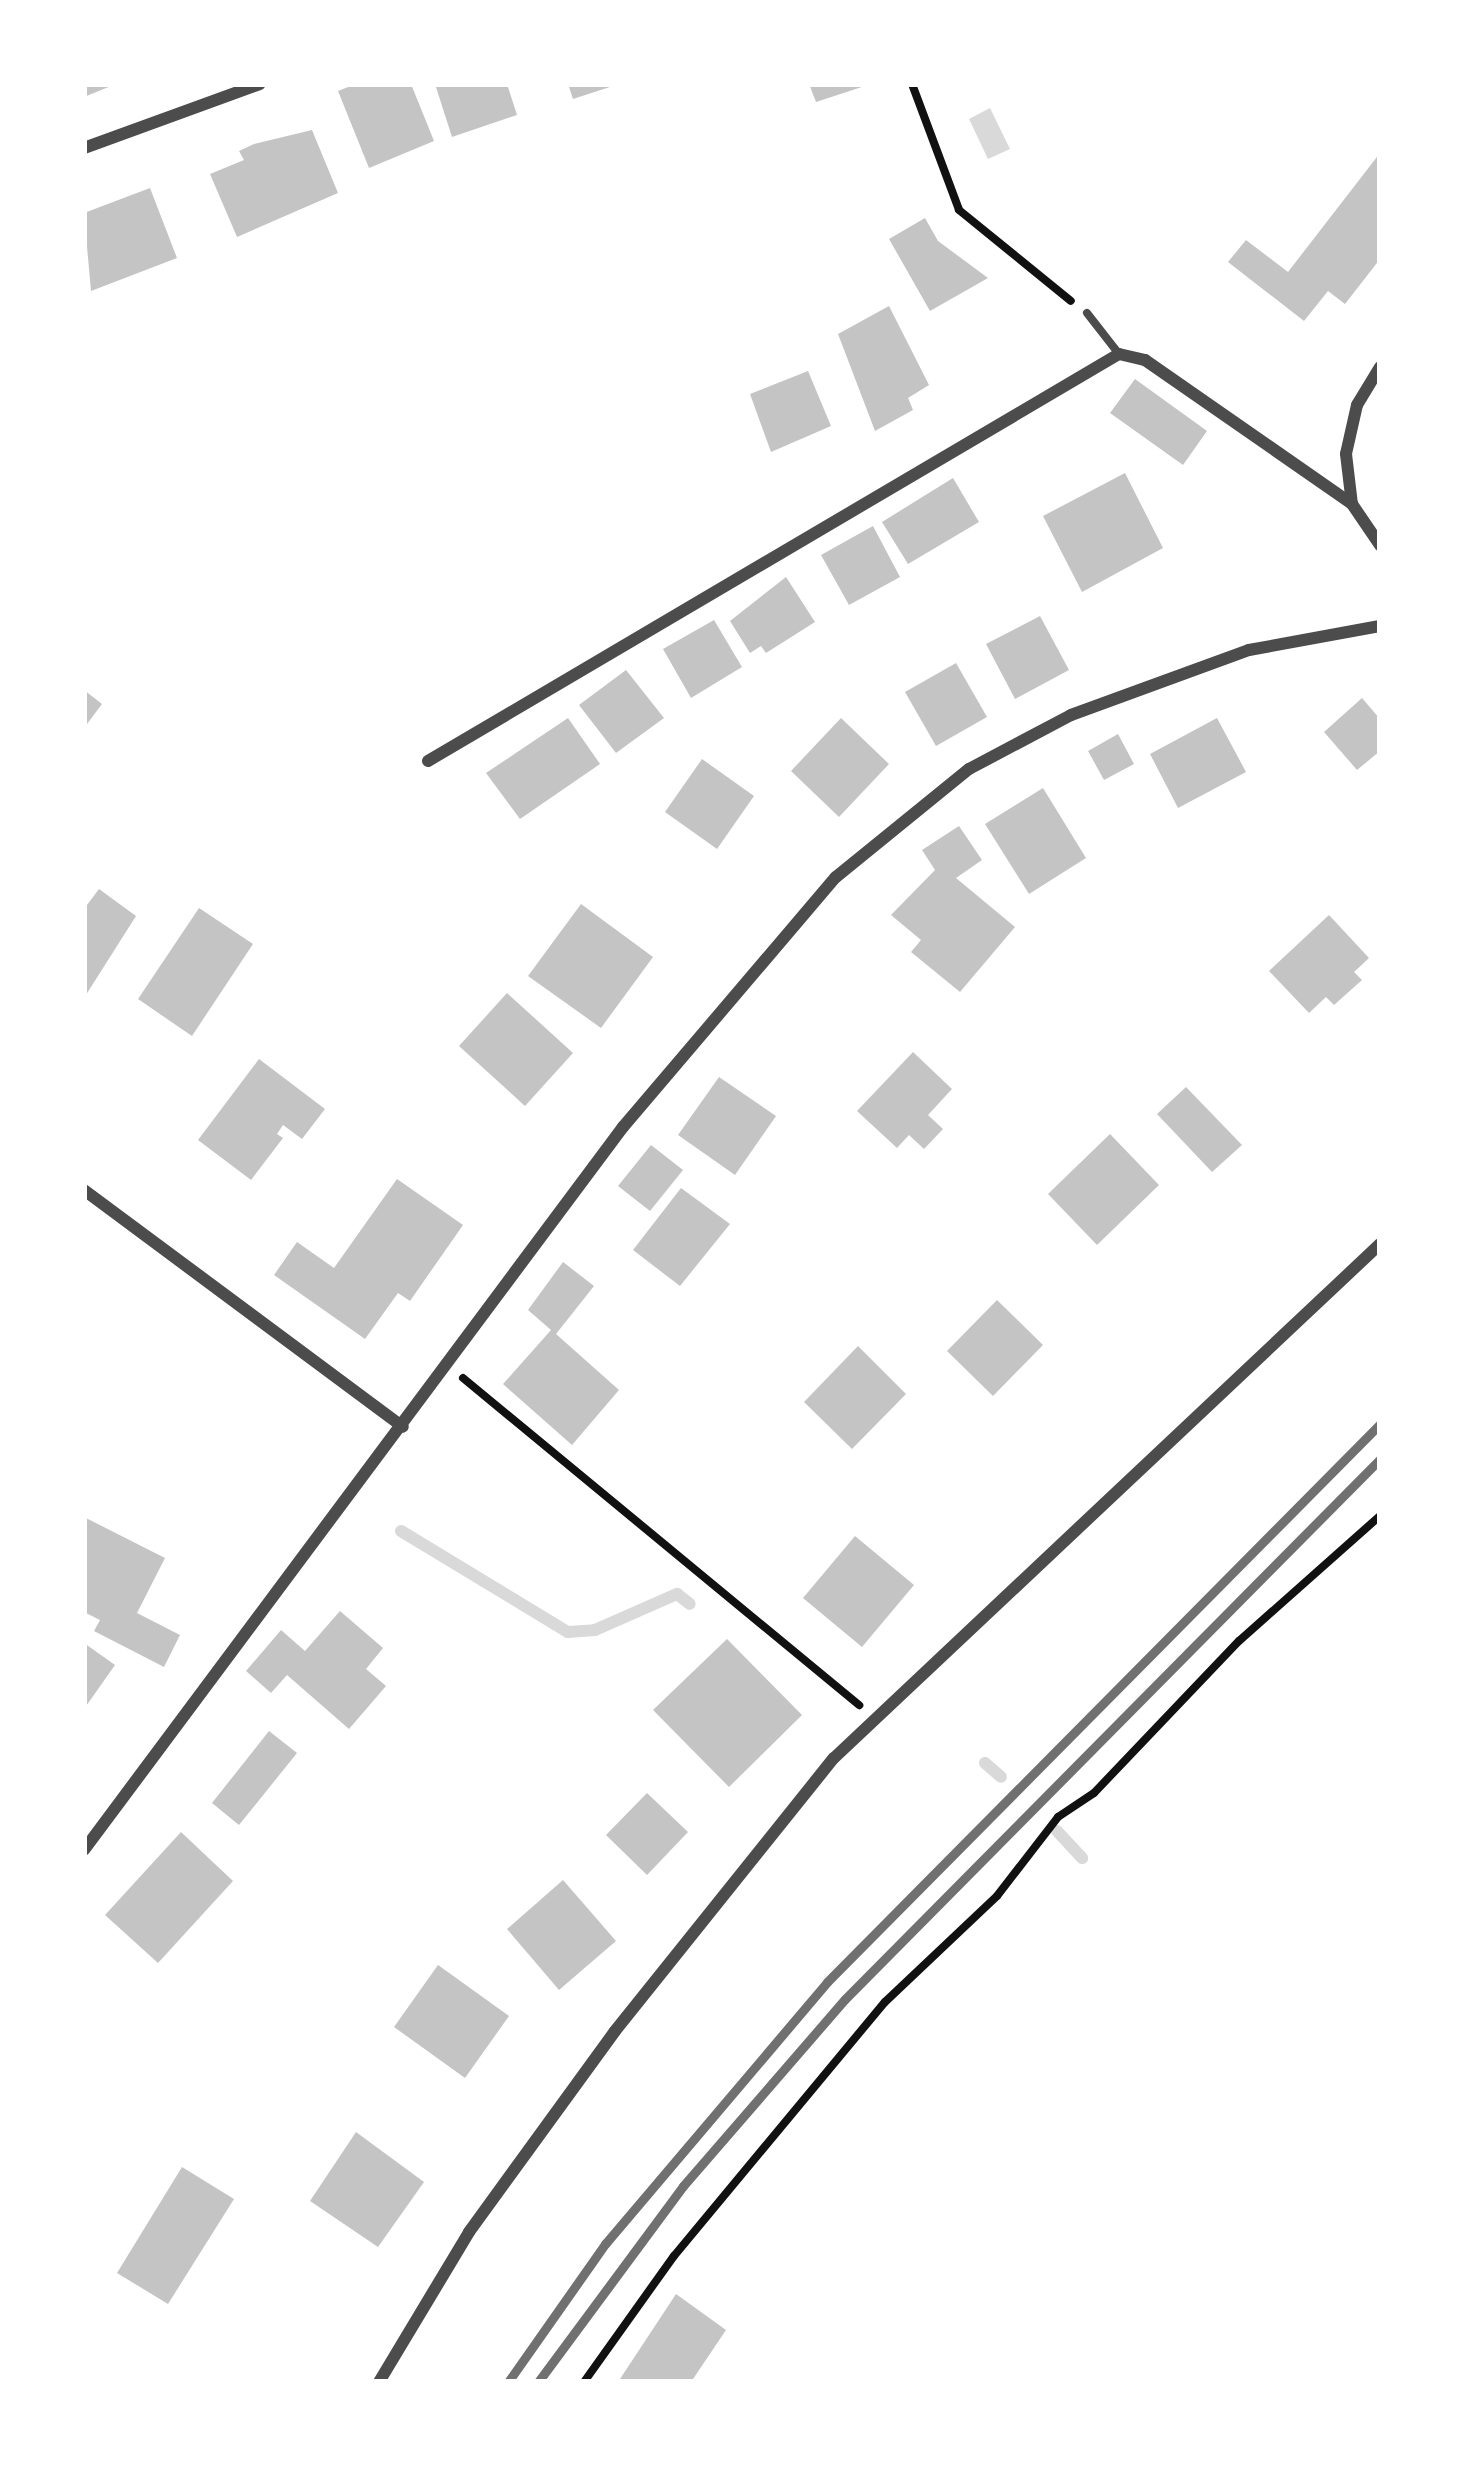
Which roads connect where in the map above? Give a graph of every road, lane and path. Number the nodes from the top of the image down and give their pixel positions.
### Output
1 (260, 84) edge
2 (912, 84) edge
3 (84, 148) edge
4 (1087, 313) joint
5 (1119, 354) junction
6 (1380, 367) edge
7 (1352, 504) junction
8 (1380, 544) edge
9 (1380, 626) edge
10 (428, 761) dead end
11 (84, 1190) edge
12 (1380, 1244) edge
13 (448, 1365) junction
14 (404, 1427) junction
15 (1380, 1516) edge
16 (876, 1719) junction
17 (84, 1850) edge
18 (379, 2382) edge
19 (584, 2382) edge

1 - 3 street
2 - 4 path
4 - 5 lane
5 - 7 street
5 - 10 street
6 - 7 street
7 - 8 street
9 - 13 street
11 - 14 street
12 - 16 street
13 - 14 street
13 - 16 path
14 - 17 street
15 - 19 path
16 - 18 street

